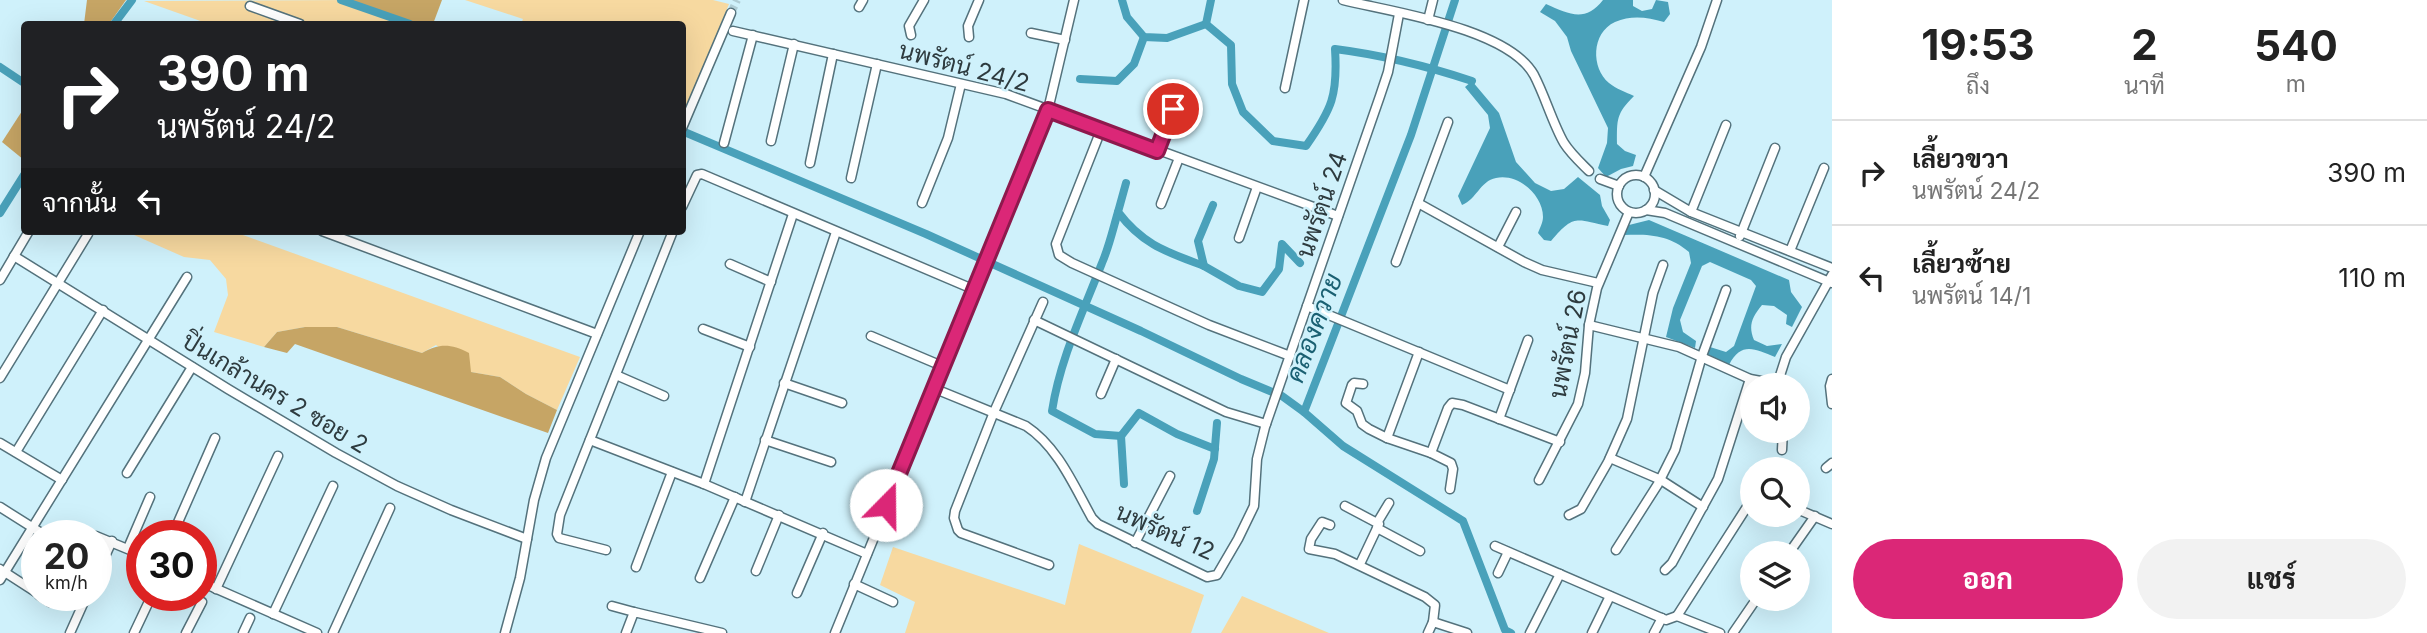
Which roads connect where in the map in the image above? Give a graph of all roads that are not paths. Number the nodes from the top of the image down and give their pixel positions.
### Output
1 (924, 0) edge
2 (979, 0) edge
3 (1074, 0) edge
4 (1304, 0) edge
5 (1343, 0) edge
6 (1433, 0) edge
7 (1717, 0) edge
8 (250, 6) dead end
9 (731, 13) tunnel mouth
10 (1399, 14) junction
11 (1428, 20) junction
12 (292, 21) edge
13 (733, 31) dead end
14 (1031, 33) dead end
15 (753, 35) junction
16 (911, 35) dead end
17 (969, 37) dead end
18 (1065, 40) junction
19 (794, 44) junction
20 (833, 54) junction
21 (877, 64) junction
22 (961, 84) junction
23 (1285, 88) dead end
24 (1180, 96) dead end
25 (1048, 110) junction
26 (686, 120) edge
27 (1448, 122) dead end
28 (1726, 125) dead end
29 (1101, 130) junction
30 (771, 141) dead end
31 (724, 143) dead end
32 (1775, 148) dead end
33 (1157, 151) junction
34 (1179, 158) junction
35 (810, 163) dead end
36 (1824, 168) dead end
37 (1589, 171) dead end
38 (1644, 177) junction
39 (851, 178) dead end
40 (1600, 179) dead end
41 (1619, 186) junction
42 (1257, 187) junction
43 (1654, 190) junction
44 (686, 197) edge
45 (922, 203) dead end
46 (1418, 203) junction
47 (1161, 204) dead end
48 (1646, 210) junction
49 (1516, 212) dead end
50 (1629, 212) junction
51 (1691, 212) junction
52 (793, 214) junction
53 (1338, 216) junction
54 (1742, 231) junction
55 (836, 232) junction
56 (27, 235) edge
57 (87, 235) edge
58 (334, 235) edge
59 (638, 235) edge
60 (671, 235) edge
61 (1239, 238) dead end
62 (1737, 244) junction
63 (1498, 247) junction
64 (1790, 251) junction
65 (15, 256) junction
66 (1396, 262) dead end
67 (730, 264) dead end
68 (1663, 265) dead end
69 (1832, 268) edge
70 (187, 277) dead end
71 (0, 280) edge
72 (1831, 280) edge
73 (771, 282) junction
74 (58, 283) junction
75 (1598, 283) junction
76 (975, 290) junction
77 (1726, 290) dead end
78 (1043, 302) dead end
79 (1307, 306) junction
80 (103, 310) junction
81 (1034, 320) junction
82 (1590, 325) junction
83 (703, 329) dead end
84 (597, 334) junction
85 (871, 336) dead end
86 (1643, 337) junction
87 (1528, 340) dead end
88 (149, 341) junction
89 (750, 347) junction
90 (1419, 352) junction
91 (1290, 356) junction
92 (1702, 356) junction
93 (1116, 359) junction
94 (942, 366) junction
95 (192, 367) junction
96 (1782, 373) edge
97 (1740, 374) edge
98 (616, 376) junction
99 (0, 379) edge
100 (1832, 379) edge
101 (784, 383) junction
102 (1363, 384) dead end
103 (933, 388) junction
104 (1510, 390) junction
105 (1101, 394) dead end
106 (664, 396) dead end
107 (842, 403) dead end
108 (1832, 404) edge
109 (1273, 407) joint
110 (994, 412) junction
111 (1740, 412) edge
112 (1499, 419) junction
113 (1266, 424) junction
114 (215, 438) dead end
115 (1387, 438) junction
116 (590, 440) junction
117 (765, 440) junction
118 (1560, 442) junction
119 (0, 443) edge
120 (1782, 443) edge
121 (1782, 450) dead end
122 (16, 452) junction
123 (1431, 453) junction
124 (278, 456) dead end
125 (1610, 458) junction
126 (831, 463) dead end
127 (672, 472) junction
128 (127, 473) dead end
129 (1170, 476) dead end
130 (62, 480) junction
131 (1539, 480) dead end
132 (1661, 480) junction
133 (704, 484) junction
134 (333, 486) dead end
135 (1450, 489) dead end
136 (150, 497) dead end
137 (735, 497) junction
138 (745, 502) junction
139 (1390, 503) dead end
140 (1345, 506) dead end
141 (0, 507) edge
142 (1703, 507) junction
143 (390, 508) dead end
144 (1810, 514) edge
145 (779, 515) junction
146 (1569, 515) dead end
147 (1815, 516) junction
148 (1740, 517) edge
149 (21, 520) edge
150 (37, 520) edge
151 (140, 520) edge
152 (179, 520) edge
153 (1832, 524) edge
154 (1331, 525) dead end
155 (1377, 526) junction
156 (823, 533) junction
157 (527, 539) junction
158 (112, 541) edge
159 (1797, 541) edge
160 (1135, 543) junction
161 (21, 545) edge
162 (1495, 546) dead end
163 (126, 547) edge
164 (607, 550) dead end
165 (1616, 550) dead end
166 (1420, 551) dead end
167 (1508, 552) junction
168 (867, 554) junction
169 (1360, 564) junction
170 (1049, 565) dead end
171 (636, 568) dead end
172 (1665, 570) dead end
173 (756, 571) dead end
174 (1498, 573) dead end
175 (2, 574) edge
176 (1560, 574) junction
177 (700, 578) dead end
178 (855, 584) junction
179 (21, 585) edge
180 (217, 587) edge
181 (217, 589) edge
182 (797, 593) dead end
183 (1611, 596) junction
184 (893, 602) dead end
185 (612, 606) dead end
186 (80, 611) edge
187 (144, 611) edge
188 (198, 611) edge
189 (1748, 611) edge
190 (634, 612) junction
191 (273, 614) junction
192 (1676, 616) junction
193 (250, 618) dead end
194 (1662, 618) junction
195 (1433, 622) junction
196 (700, 631) edge
197 (70, 633) edge
198 (134, 633) edge
199 (187, 633) edge
200 (243, 633) edge
201 (317, 633) edge
202 (333, 633) edge
203 (505, 633) edge
204 (626, 633) edge
205 (722, 633) edge
206 (835, 633) edge
207 (1428, 633) edge
208 (1467, 633) edge
209 (1530, 633) edge
210 (1592, 633) edge
211 (1654, 633) edge
212 (1718, 633) edge
213 (1733, 633) edge

1 - 16 street
2 - 17 street
3 - 18 street
4 - 23 street
5 - 10 street
6 - 11 street
7 - 38 street
8 - 12 street
9 - 26 street
10 - 11 street
10 - 53 street, นพรัตน์ 24
11 - 37 street
13 - 15 street, นพรัตน์ 24/2
14 - 18 street
15 - 19 street, นพรัตน์ 24/2
15 - 31 street
18 - 25 street
19 - 20 street, นพรัตน์ 24/2
19 - 30 street
20 - 21 street, นพรัตน์ 24/2
20 - 35 street
21 - 22 street, นพรัตน์ 24/2
21 - 39 street
22 - 25 street, นพรัตน์ 24/2
22 - 45 street
24 - 33 street
25 - 29 street, นพรัตน์ 24/2
25 - 76 street
27 - 46 street
28 - 51 street
29 - 33 street, นพรัตน์ 24/2
29 - 91 street
32 - 54 street
33 - 34 street, นพรัตน์ 24/2
34 - 42 street, นพรัตน์ 24/2
34 - 47 street
36 - 64 street
38 - 41 street
38 - 43 street
40 - 41 street
41 - 50 street
42 - 53 street, นพรัตน์ 24/2
42 - 61 street
43 - 48 street
43 - 51 street
44 - 52 street
46 - 63 street
46 - 66 street
48 - 50 street
48 - 62 street
49 - 63 street
50 - 75 street, นพรัตน์ 26
51 - 54 street
52 - 55 street
52 - 73 street
53 - 79 street, นพรัตน์ 24
54 - 62 street
54 - 64 street
55 - 76 street
55 - 101 street
56 - 65 street
57 - 74 street
58 - 84 street
59 - 84 street
60 - 98 street
62 - 72 street
63 - 75 street
64 - 69 street
65 - 71 street
65 - 74 street, ปิ่นเกล้านคร 2 ซอย 2
67 - 73 street
68 - 86 street
70 - 88 street
72 - 96 street
73 - 89 street
74 - 80 street, ปิ่นเกล้านคร 2 ซอย 2
74 - 99 street
75 - 82 street, นพรัตน์ 26
76 - 94 street
77 - 92 street
78 - 81 street
79 - 90 street
79 - 91 street, นพรัตน์ 24
80 - 88 street, ปิ่นเกล้านคร 2 ซอย 2
80 - 122 street
81 - 93 street
81 - 110 street
82 - 86 street
82 - 118 street, นพรัตน์ 26
83 - 89 street
84 - 157 street
85 - 94 street
86 - 92 street
86 - 125 street
87 - 104 street
88 - 95 street, ปิ่นเกล้านคร 2 ซอย 2
88 - 130 street
89 - 133 street
90 - 104 street
90 - 115 street
91 - 109 street, นพรัตน์ 24
92 - 97 street
92 - 132 street
93 - 105 street
93 - 113 street
94 - 103 street
95 - 128 street
95 - 157 street, ปิ่นเกล้านคร 2 ซอย 2
98 - 106 street
98 - 116 street
100 - 108 street
101 - 107 street
101 - 117 street
102 - 115 street
103 - 110 street, นพรัตน์ 12
103 - 168 street
104 - 112 street
109 - 113 street, นพรัตน์ 12
110 - 160 street, นพรัตน์ 12
110 - 170 street
111 - 142 street
112 - 118 street
112 - 123 street
113 - 160 street, นพรัตน์ 12
114 - 152 street
115 - 123 street
116 - 127 street
116 - 164 street
117 - 126 street
117 - 138 street
118 - 131 street, นพรัตน์ 26
119 - 122 street
120 - 121 street
122 - 130 street
123 - 135 street
124 - 180 street
125 - 132 street
125 - 146 street
127 - 133 street
127 - 171 street
129 - 160 street
130 - 150 street
132 - 142 street
132 - 165 street
133 - 137 street
134 - 191 street
136 - 151 street
137 - 138 street
137 - 177 street
138 - 145 street
139 - 155 street
140 - 155 street
141 - 149 street
142 - 172 street
143 - 202 street
144 - 147 street
145 - 156 street
145 - 173 street
147 - 153 street
147 - 159 street
148 - 192 street
154 - 169 street
155 - 166 street
155 - 169 street
156 - 168 street
156 - 182 street
157 - 203 street
158 - 163 street
161 - 175 street
162 - 167 street
167 - 174 street
167 - 176 street
168 - 178 street
169 - 195 street
175 - 179 street
176 - 183 street
176 - 209 street
178 - 184 street
178 - 206 street
181 - 191 street
183 - 194 street
183 - 210 street
185 - 190 street
186 - 197 street
187 - 198 street
188 - 199 street
189 - 213 street
190 - 196 street
190 - 204 street
191 - 201 street
192 - 194 street
192 - 212 street
193 - 200 street
194 - 211 street
195 - 207 street
195 - 208 street
196 - 205 street

